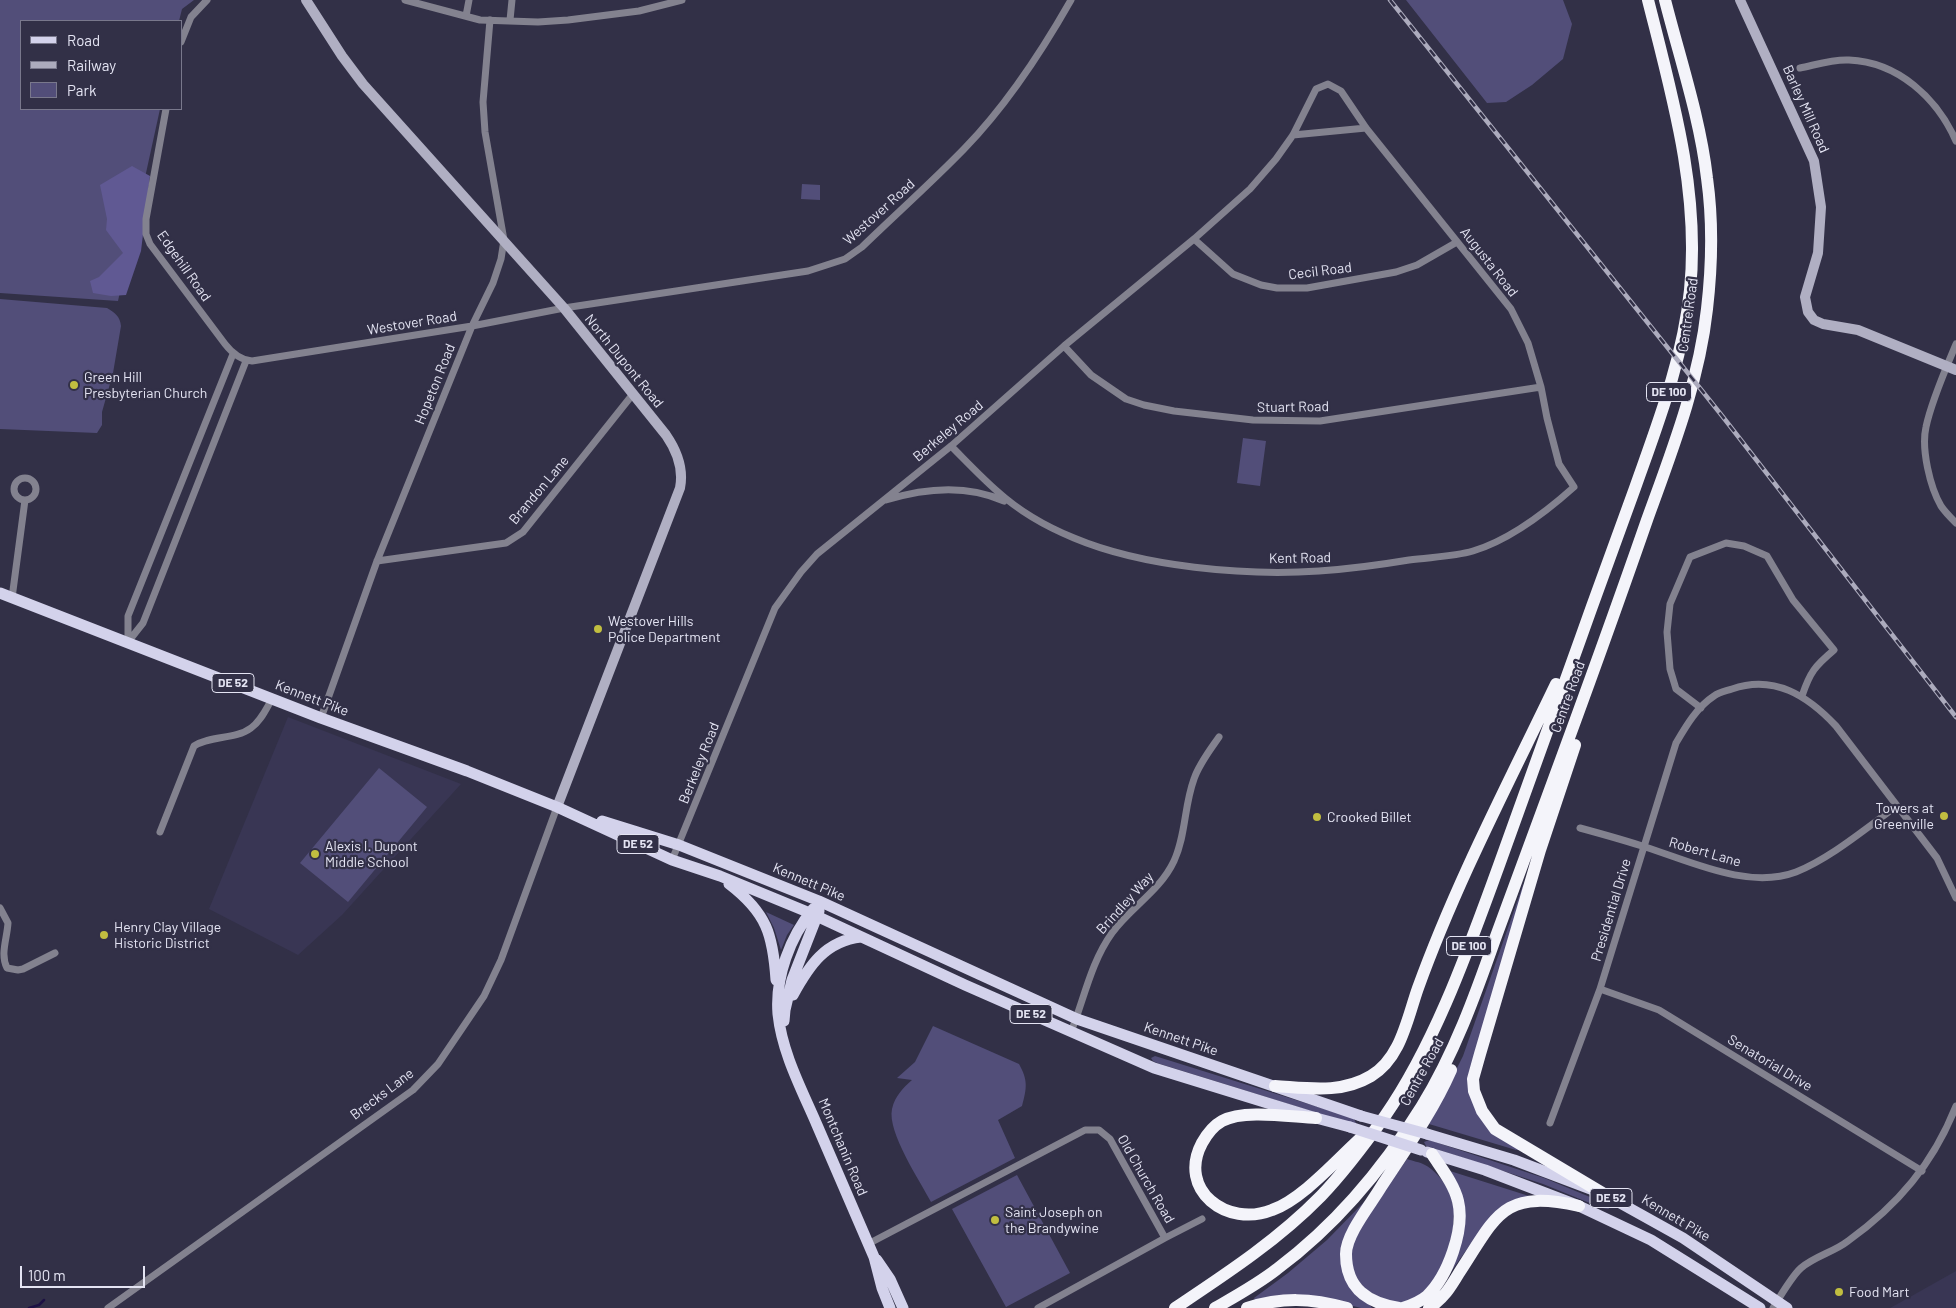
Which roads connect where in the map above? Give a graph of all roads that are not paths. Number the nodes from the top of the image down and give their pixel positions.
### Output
1 (207, 0) edge
2 (306, 0) edge
3 (405, 0) edge
4 (470, 0) edge
5 (512, 0) edge
6 (682, 0) edge
7 (1071, 0) edge
8 (1648, 0) edge
9 (1665, 0) edge
10 (1740, 0) edge
11 (466, 16) junction
12 (490, 20) junction
13 (510, 20) junction
14 (182, 40) edge
15 (1800, 68) dead end
16 (1328, 84) joint
17 (166, 110) edge
18 (1366, 128) junction
19 (1293, 134) junction
20 (1956, 141) edge
21 (1194, 239) junction
22 (504, 240) junction
23 (1457, 242) junction
24 (564, 308) junction
25 (472, 326) junction
26 (1956, 344) edge
27 (1064, 346) junction
28 (233, 354) junction
29 (246, 361) junction
30 (1951, 368) edge
31 (1541, 387) junction
32 (633, 394) junction
33 (951, 446) junction
34 (1574, 487) joint
35 (25, 500) dead end
36 (882, 502) junction
37 (1018, 507) junction
38 (1956, 523) edge
39 (377, 561) junction
40 (0, 593) edge
41 (1621, 594) junction
42 (12, 598) junction
43 (1584, 628) junction
44 (128, 642) junction
45 (1802, 696) junction
46 (272, 699) junction
47 (1700, 708) junction
48 (322, 718) junction
49 (1219, 736) dead end
50 (1897, 806) junction
51 (558, 807) junction
52 (1580, 828) dead end
53 (160, 832) dead end
54 (679, 845) junction
55 (1644, 846) junction
56 (672, 860) junction
57 (720, 876) junction
58 (1956, 898) edge
59 (819, 901) junction
60 (0, 908) edge
61 (814, 915) junction
62 (861, 938) junction
63 (56, 953) dead end
64 (1484, 971) junction
65 (1600, 989) junction
66 (782, 1007) junction
67 (1077, 1019) junction
68 (1072, 1032) junction
69 (1275, 1086) junction
70 (1956, 1106) edge
71 (1385, 1115) junction
72 (1316, 1118) junction
73 (1550, 1124) dead end
74 (1426, 1152) junction
75 (1922, 1171) junction
76 (1604, 1194) junction
77 (1579, 1206) junction
78 (1202, 1220) dead end
79 (1166, 1238) junction
80 (868, 1244) junction
81 (1775, 1304) edge
82 (900, 1307) edge
83 (108, 1308) edge
84 (1038, 1308) edge
85 (1175, 1308) edge
86 (1215, 1308) edge
87 (1247, 1308) edge
88 (1347, 1308) edge
89 (1399, 1308) edge
90 (1403, 1308) edge
91 (1430, 1308) edge
92 (1760, 1308) edge
93 (1787, 1308) edge

1 - 14 street
2 - 22 main road, North Dupont Road
3 - 11 street
4 - 11 street
5 - 13 street
6 - 13 street
7 - 24 street, Westover Road
8 - 43 highway, Centre Road / DE 100
9 - 41 highway, Centre Road / DE 100
10 - 30 main road, Barley Mill Road
11 - 12 street
12 - 13 street
12 - 22 street, Hopeton Road
15 - 20 street
16 - 18 street, Augusta Road
16 - 19 street, Berkeley Road
17 - 28 street, Edgehill Road
18 - 19 street
18 - 23 street, Augusta Road
19 - 21 street, Berkeley Road
21 - 23 street, Cecil Road
21 - 27 street, Berkeley Road
22 - 24 main road, North Dupont Road
22 - 25 street, Hopeton Road
23 - 31 street, Augusta Road
24 - 25 street, Westover Road
24 - 32 main road, North Dupont Road
25 - 29 street, Westover Road
25 - 39 street, Hopeton Road
26 - 30 street
27 - 31 street, Stuart Road
27 - 33 street, Berkeley Road
28 - 29 street, Edgehill Road
28 - 44 street
29 - 44 street
30 - 38 street
31 - 34 street, Augusta Road
32 - 39 street, Brandon Lane
32 - 51 main road, North Dupont Road
33 - 36 street, Berkeley Road
33 - 37 street, Kent Road
34 - 37 street, Kent Road
35 - 42 street
36 - 37 street, Kent Road
36 - 54 street, Berkeley Road
39 - 48 street, Hopeton Road
40 - 42 main road, Kennett Pike / DE 52
41 - 64 highway, Centre Road / DE 100
41 - 76 highway
42 - 44 main road, Kennett Pike / DE 52
43 - 69 highway
43 - 71 highway, Centre Road / DE 100
44 - 46 main road, Kennett Pike / DE 52
45 - 47 street, Presidential Drive
45 - 47 street
45 - 50 street, Presidential Drive
46 - 48 main road, Kennett Pike / DE 52
46 - 53 street
47 - 55 street, Presidential Drive
48 - 51 main road, Kennett Pike / DE 52
49 - 67 street, Brindley Way
50 - 55 street, Robert Lane
50 - 58 street, Presidential Drive
51 - 54 main road, Kennett Pike / DE 52
51 - 56 main road, Kennett Pike / DE 52
51 - 83 street, Brecks Lane
52 - 55 street, Robert Lane
54 - 56 street, Berkeley Road
54 - 59 main road, Kennett Pike / DE 52
55 - 65 street, Presidential Drive
56 - 57 main road, Kennett Pike / DE 52
57 - 61 main road, Kennett Pike / DE 52
57 - 66 main road
59 - 61 main road, Montchanin Road
59 - 67 main road, Kennett Pike / DE 52
60 - 63 street
61 - 62 main road, Kennett Pike / DE 52
61 - 66 main road, Montchanin Road
62 - 66 main road
62 - 68 main road, Kennett Pike / DE 52
64 - 86 highway, Centre Road / DE 100
64 - 89 highway
65 - 73 street, Presidential Drive
65 - 75 street, Senatorial Drive
66 - 80 main road, Montchanin Road
67 - 68 street, Brindley Way
67 - 69 main road, Kennett Pike / DE 52
68 - 72 main road, Kennett Pike / DE 52
69 - 76 main road, Kennett Pike / DE 52, bridge
70 - 75 street
71 - 72 highway
71 - 85 highway, Centre Road / DE 100
72 - 74 main road, Kennett Pike / DE 52, bridge
74 - 77 main road, Kennett Pike / DE 52
74 - 90 highway
75 - 81 street
76 - 81 main road, Kennett Pike / DE 52
77 - 91 highway
77 - 92 main road, Kennett Pike / DE 52
78 - 79 street
79 - 80 street, Old Church Road
79 - 84 street, Old Church Road
80 - 82 main road, Montchanin Road
81 - 93 main road, Kennett Pike / DE 52
87 - 88 highway

